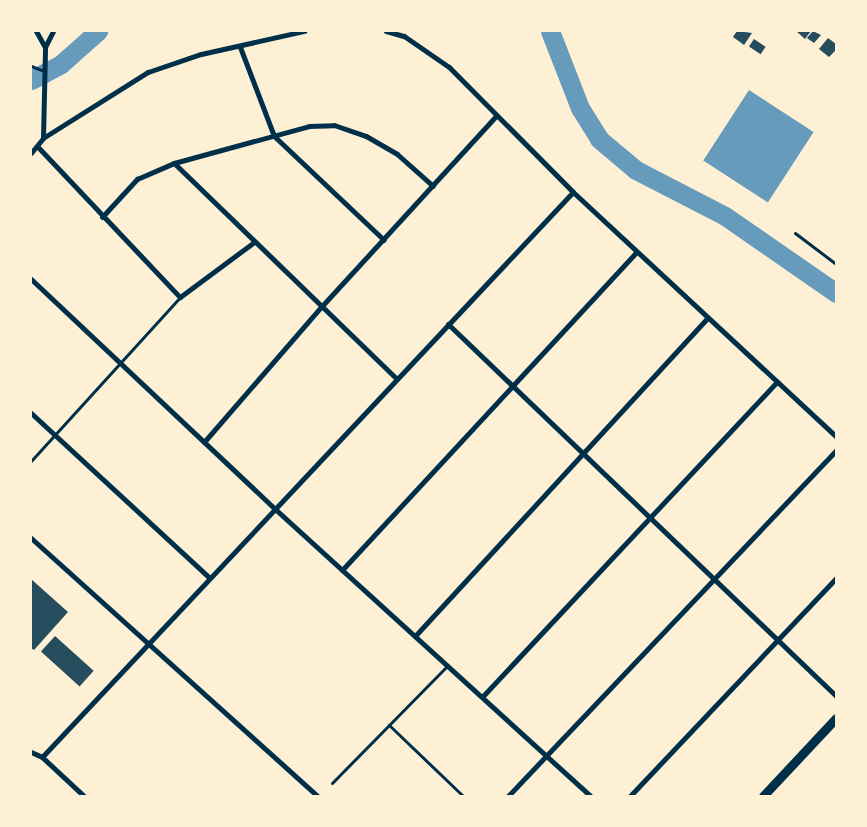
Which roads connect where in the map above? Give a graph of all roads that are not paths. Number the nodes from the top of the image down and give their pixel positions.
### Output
1 (36, 31) edge
2 (53, 31) edge
3 (304, 31) edge
4 (386, 31) edge
5 (44, 47) junction
6 (240, 47) junction
7 (31, 66) edge
8 (44, 70) junction
9 (497, 115) junction
10 (274, 136) junction
11 (44, 138) junction
12 (37, 146) junction
13 (31, 153) edge
14 (174, 163) junction
15 (433, 186) junction
16 (573, 192) junction
17 (102, 216) junction
18 (795, 233) dead end
19 (384, 240) junction
20 (254, 242) junction
21 (636, 252) junction
22 (836, 264) edge
23 (31, 279) edge
24 (180, 297) junction
25 (321, 307) junction
26 (707, 318) junction
27 (448, 324) junction
28 (120, 362) junction
29 (398, 379) junction
30 (777, 382) junction
31 (514, 388) junction
32 (31, 413) edge
33 (55, 435) junction
34 (836, 436) edge
35 (204, 442) junction
36 (836, 450) edge
37 (583, 453) junction
38 (31, 461) edge
39 (275, 509) junction
40 (649, 516) junction
41 (31, 538) edge
42 (342, 570) junction
43 (210, 578) junction
44 (836, 578) edge
45 (713, 579) junction
46 (415, 636) junction
47 (777, 640) junction
48 (148, 644) junction
49 (448, 665) junction
50 (836, 696) edge
51 (482, 697) junction
52 (836, 718) edge
53 (389, 725) junction
54 (31, 752) edge
55 (546, 756) junction
56 (42, 757) junction
57 (332, 783) dead end
58 (84, 796) edge
59 (318, 796) edge
60 (463, 796) edge
61 (508, 796) edge
62 (590, 796) edge
63 (630, 796) edge
64 (763, 796) edge

1 - 5 street
2 - 5 street
3 - 6 street
4 - 9 street
5 - 8 street
6 - 10 street
6 - 11 street
7 - 8 lane
8 - 11 street
9 - 15 street
9 - 16 street
10 - 14 street
10 - 15 street
10 - 19 street
11 - 12 street
12 - 13 street
12 - 17 street
14 - 17 street
14 - 20 street
15 - 19 street
16 - 21 street
16 - 27 street
17 - 24 street
18 - 22 lane
19 - 25 street
20 - 24 street
20 - 25 street
21 - 26 street
21 - 31 street
23 - 28 street
24 - 28 lane
25 - 29 street
25 - 35 street
26 - 30 street
26 - 37 street
27 - 29 street
27 - 31 street
28 - 33 lane
28 - 35 street
29 - 39 street
30 - 34 street
30 - 40 street
31 - 37 street
31 - 42 street
32 - 33 street
33 - 38 lane
33 - 43 street
35 - 39 street
36 - 45 street
37 - 40 street
37 - 46 street
39 - 42 street
39 - 43 street
40 - 45 street
40 - 51 street
41 - 48 street
42 - 46 street
43 - 48 street
44 - 47 street
45 - 47 street
45 - 55 street
46 - 49 street
47 - 50 street
47 - 63 street
48 - 56 street
48 - 59 street
49 - 51 street
49 - 53 lane
51 - 55 street
52 - 64 main road
53 - 57 lane
53 - 60 lane
54 - 56 street
55 - 61 street
55 - 62 street
56 - 58 street

